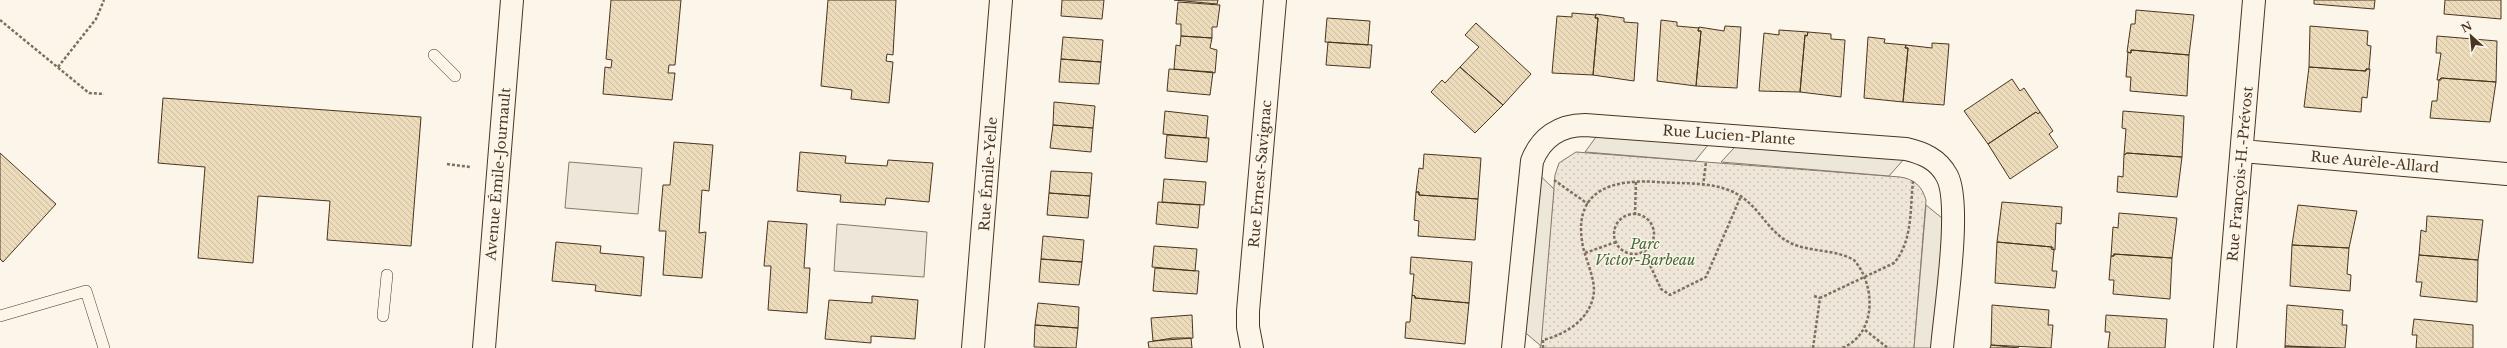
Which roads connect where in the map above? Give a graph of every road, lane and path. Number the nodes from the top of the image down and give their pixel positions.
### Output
1 (104, 0) edge
2 (512, 0) edge
3 (1001, 0) edge
4 (1274, 0) edge
5 (2254, 0) edge
6 (0, 20) edge
7 (434, 55) dead end
8 (58, 67) junction
9 (455, 76) dead end
10 (104, 94) dead end
11 (2242, 151) junction
12 (1706, 162) dead end
13 (447, 164) dead end
14 (470, 167) dead end
15 (2507, 174) edge
16 (1554, 180) dead end
17 (1636, 180) junction
18 (1913, 181) dead end
19 (1703, 186) junction
20 (1741, 196) junction
21 (1588, 204) junction
22 (1635, 215) junction
23 (1616, 242) junction
24 (1644, 252) junction
25 (1585, 253) junction
26 (387, 275) dead end
27 (1864, 278) junction
28 (1814, 296) dead end
29 (1820, 298) junction
30 (0, 316) edge
31 (383, 316) dead end
32 (1865, 330) junction
33 (104, 348) edge
34 (484, 348) edge
35 (973, 348) edge
36 (1252, 348) edge
37 (1513, 348) edge
38 (1543, 348) edge
39 (1813, 348) edge
40 (1842, 348) edge
41 (1888, 348) edge
42 (1942, 348) edge
43 (2225, 348) edge

1 - 8 path
2 - 34 street, Avenue Émile-Journault
3 - 35 street, Rue Émile-Yelle
4 - 36 street, Rue Ernest-Savignac
5 - 11 street, Rue François-H.-Prévost
6 - 8 path
7 - 9 lane
8 - 10 path
11 - 15 street, Rue Aurèle-Allard
11 - 43 street, Rue François-H.-Prévost
12 - 19 path
13 - 14 path
16 - 21 path
17 - 19 path
17 - 21 path
17 - 22 path
18 - 27 path
19 - 20 path
20 - 24 path
20 - 27 path
21 - 25 path
22 - 23 path
22 - 24 path
23 - 24 path
23 - 25 path
25 - 38 path
26 - 31 lane
27 - 29 path
27 - 32 path
28 - 29 path
29 - 39 path
30 - 33 lane
32 - 40 path
32 - 41 path
37 - 42 street, Rue Lucien-Plante

